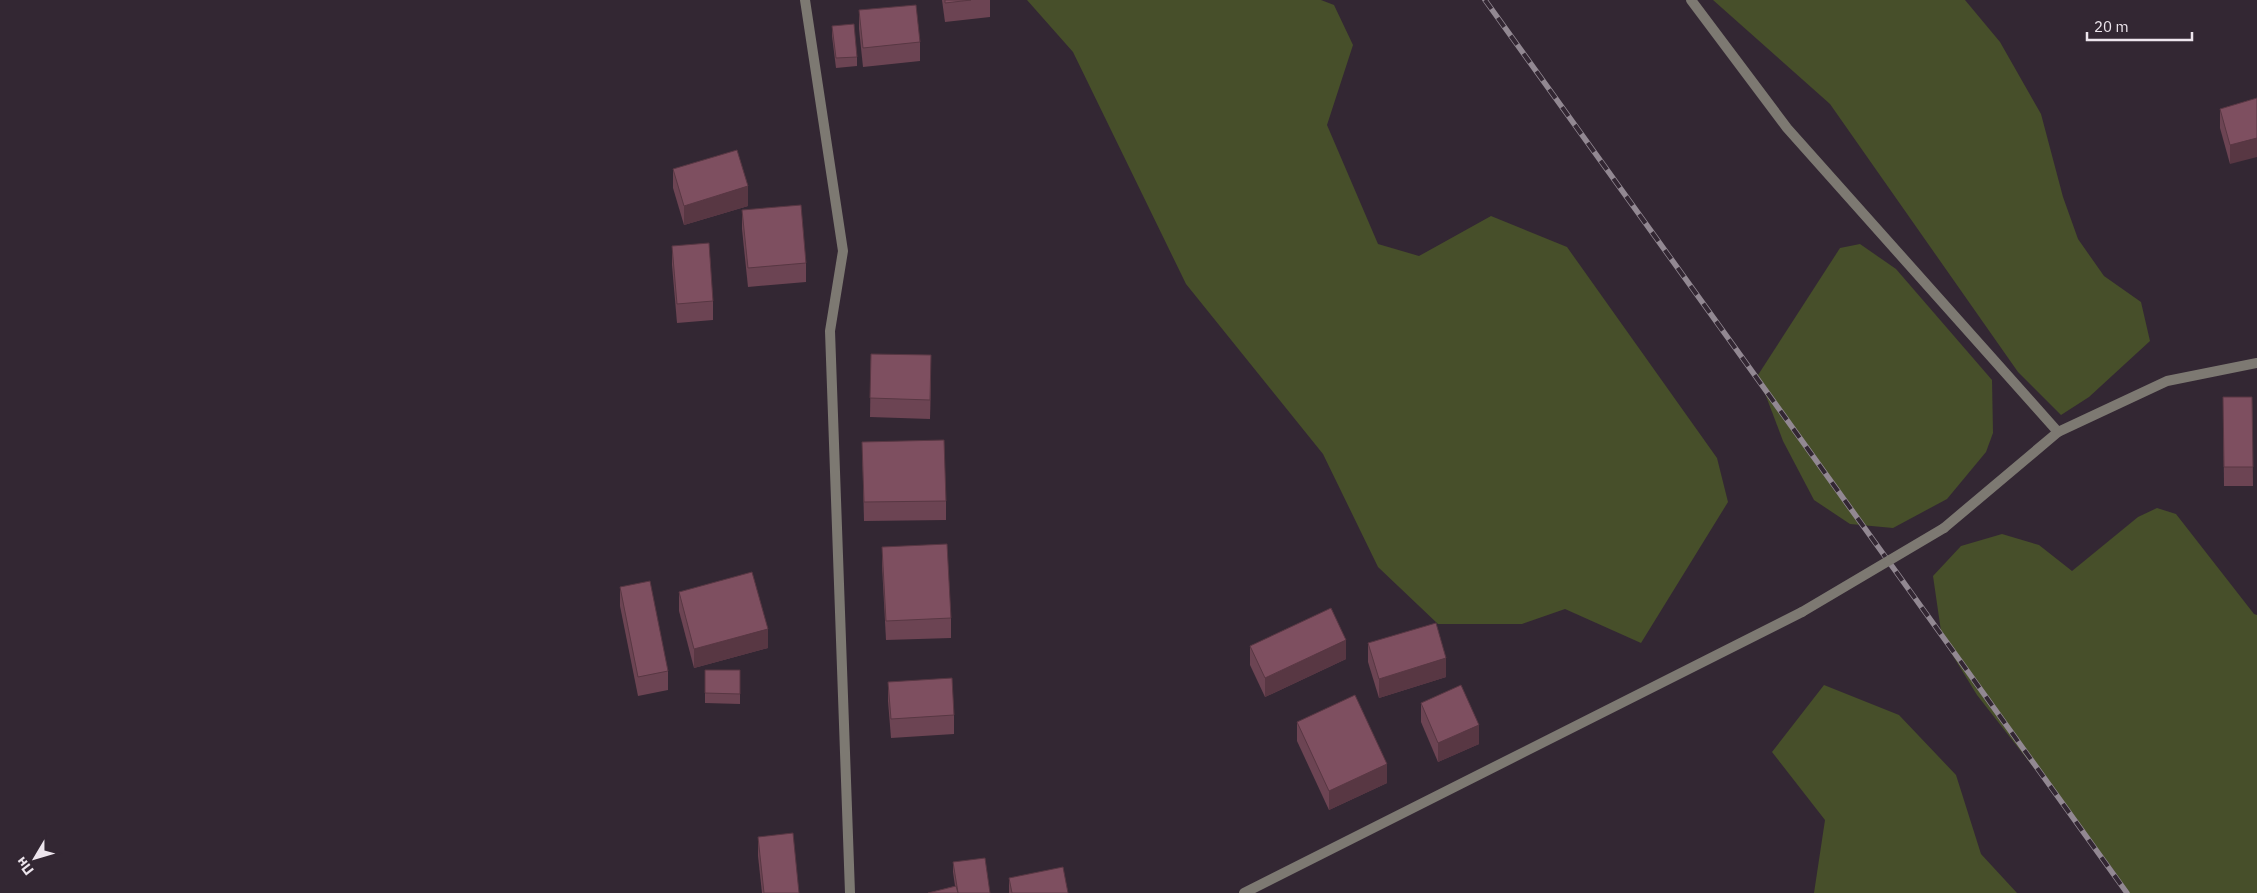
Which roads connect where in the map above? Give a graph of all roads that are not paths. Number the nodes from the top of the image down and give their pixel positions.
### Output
1 (805, 0) edge
2 (1690, 0) edge
3 (2257, 363) edge
4 (2058, 432) junction
5 (850, 893) edge
6 (1244, 893) edge

1 - 5 street
2 - 4 street
3 - 4 street
4 - 6 street, bridge

